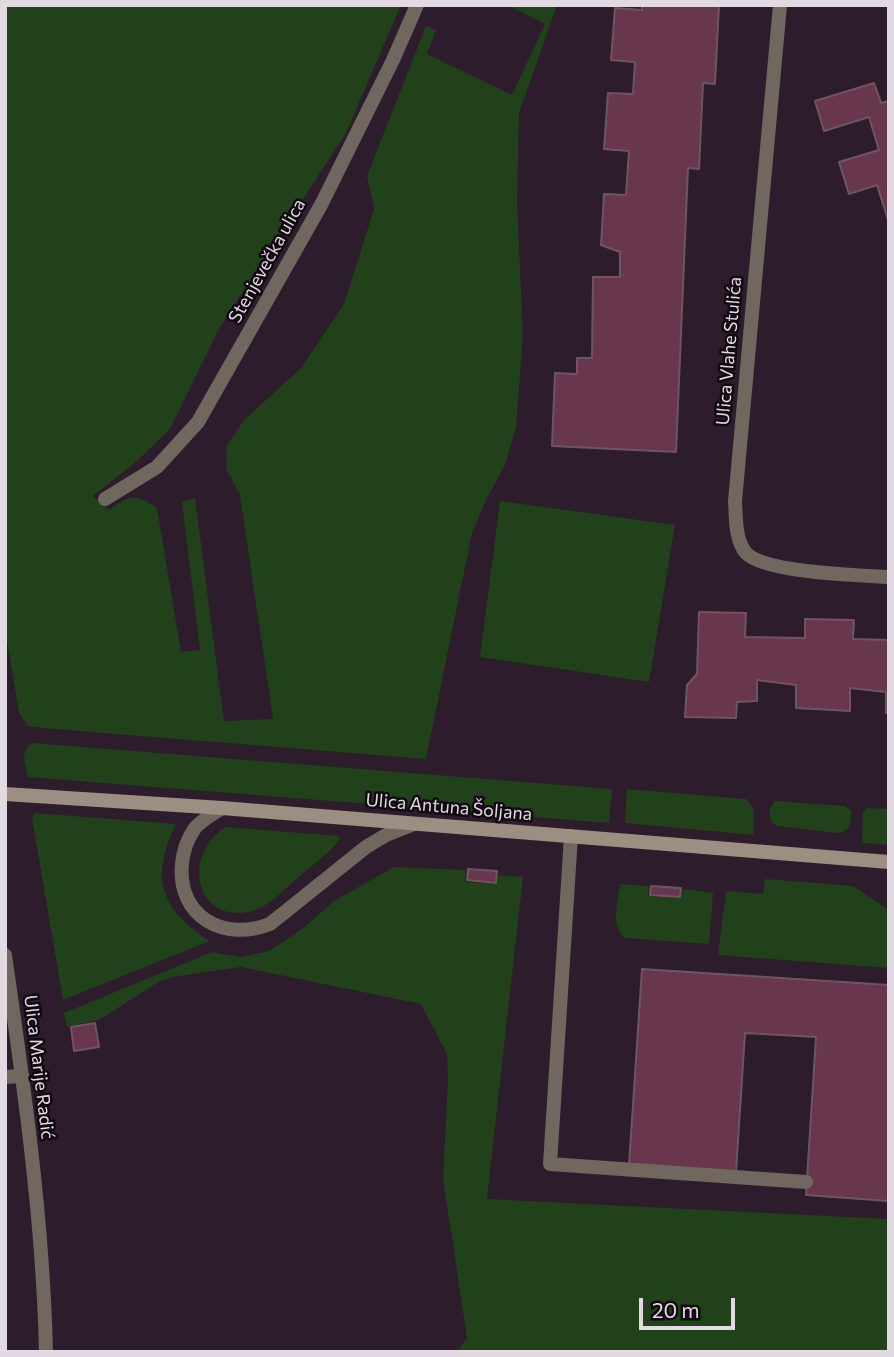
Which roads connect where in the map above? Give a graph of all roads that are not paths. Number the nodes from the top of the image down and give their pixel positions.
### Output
1 (417, 5) edge
2 (780, 5) edge
3 (105, 499) dead end
4 (889, 577) edge
5 (5, 794) edge
6 (222, 808) junction
7 (414, 824) junction
8 (571, 836) junction
9 (889, 862) edge
10 (5, 955) edge
11 (22, 1076) junction
12 (5, 1077) edge
13 (806, 1182) dead end
14 (46, 1352) edge

1 - 3 street, Stenjevečka ulica
2 - 4 street, Ulica Vlahe Stulića
5 - 6 street, Ulica Antuna Šoljana
6 - 7 street, Ulica Antuna Šoljana
6 - 7 street
7 - 8 street, Ulica Antuna Šoljana
8 - 9 street, Ulica Antuna Šoljana
8 - 13 street
10 - 11 street, Ulica Marije Radić
11 - 12 street
11 - 14 street, Ulica Marije Radić

